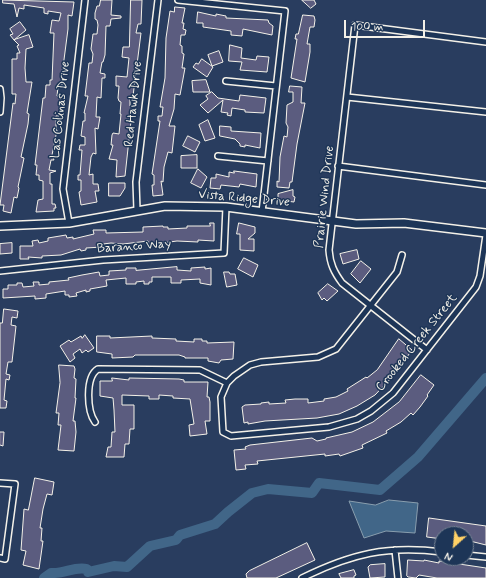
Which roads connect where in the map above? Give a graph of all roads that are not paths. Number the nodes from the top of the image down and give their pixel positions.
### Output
1 (85, 0) edge
2 (158, 0) edge
3 (178, 0) edge
4 (486, 42) edge
5 (226, 81) dead end
6 (276, 86) junction
7 (0, 89) edge
8 (346, 97) junction
9 (0, 112) edge
10 (486, 112) edge
11 (218, 156) dead end
12 (268, 161) junction
13 (338, 166) junction
14 (486, 185) edge
15 (226, 207) junction
16 (137, 210) junction
17 (262, 212) junction
18 (333, 221) junction
19 (69, 223) junction
20 (0, 226) edge
21 (486, 234) edge
22 (402, 255) dead end
23 (0, 271) edge
24 (371, 305) junction
25 (428, 350) junction
26 (227, 383) junction
27 (95, 422) dead end
28 (0, 482) edge
29 (395, 550) junction
30 (434, 552) edge
31 (474, 556) edge
32 (486, 557) edge
33 (3, 558) edge
34 (304, 578) edge
35 (398, 578) edge

1 - 19 street, Las Colinas Drive
2 - 16 street, Red Hawk Drive
3 - 6 street
4 - 8 street, Prairie Wind Drive
5 - 6 street
6 - 12 street
7 - 9 street
8 - 10 street
8 - 13 street, Prairie Wind Drive
11 - 12 street
12 - 17 street
13 - 14 street
13 - 18 street, Prairie Wind Drive
15 - 16 street, Vista Ridge Drive
15 - 17 street, Vista Ridge Drive
15 - 23 street, Baranco Way
16 - 19 street, Vista Ridge Drive
17 - 18 street, Vista Ridge Drive
18 - 21 street, Vista Ridge Drive
18 - 24 street, Prairie Wind Drive
19 - 20 street, Vista Ridge Drive
21 - 25 street, Crooked Creek Street
22 - 24 street
24 - 25 street, Prairie Wind Drive
24 - 26 street
25 - 26 street, Crooked Creek Street
26 - 27 street
28 - 33 street
29 - 30 street
29 - 34 street
29 - 35 street
31 - 32 street

